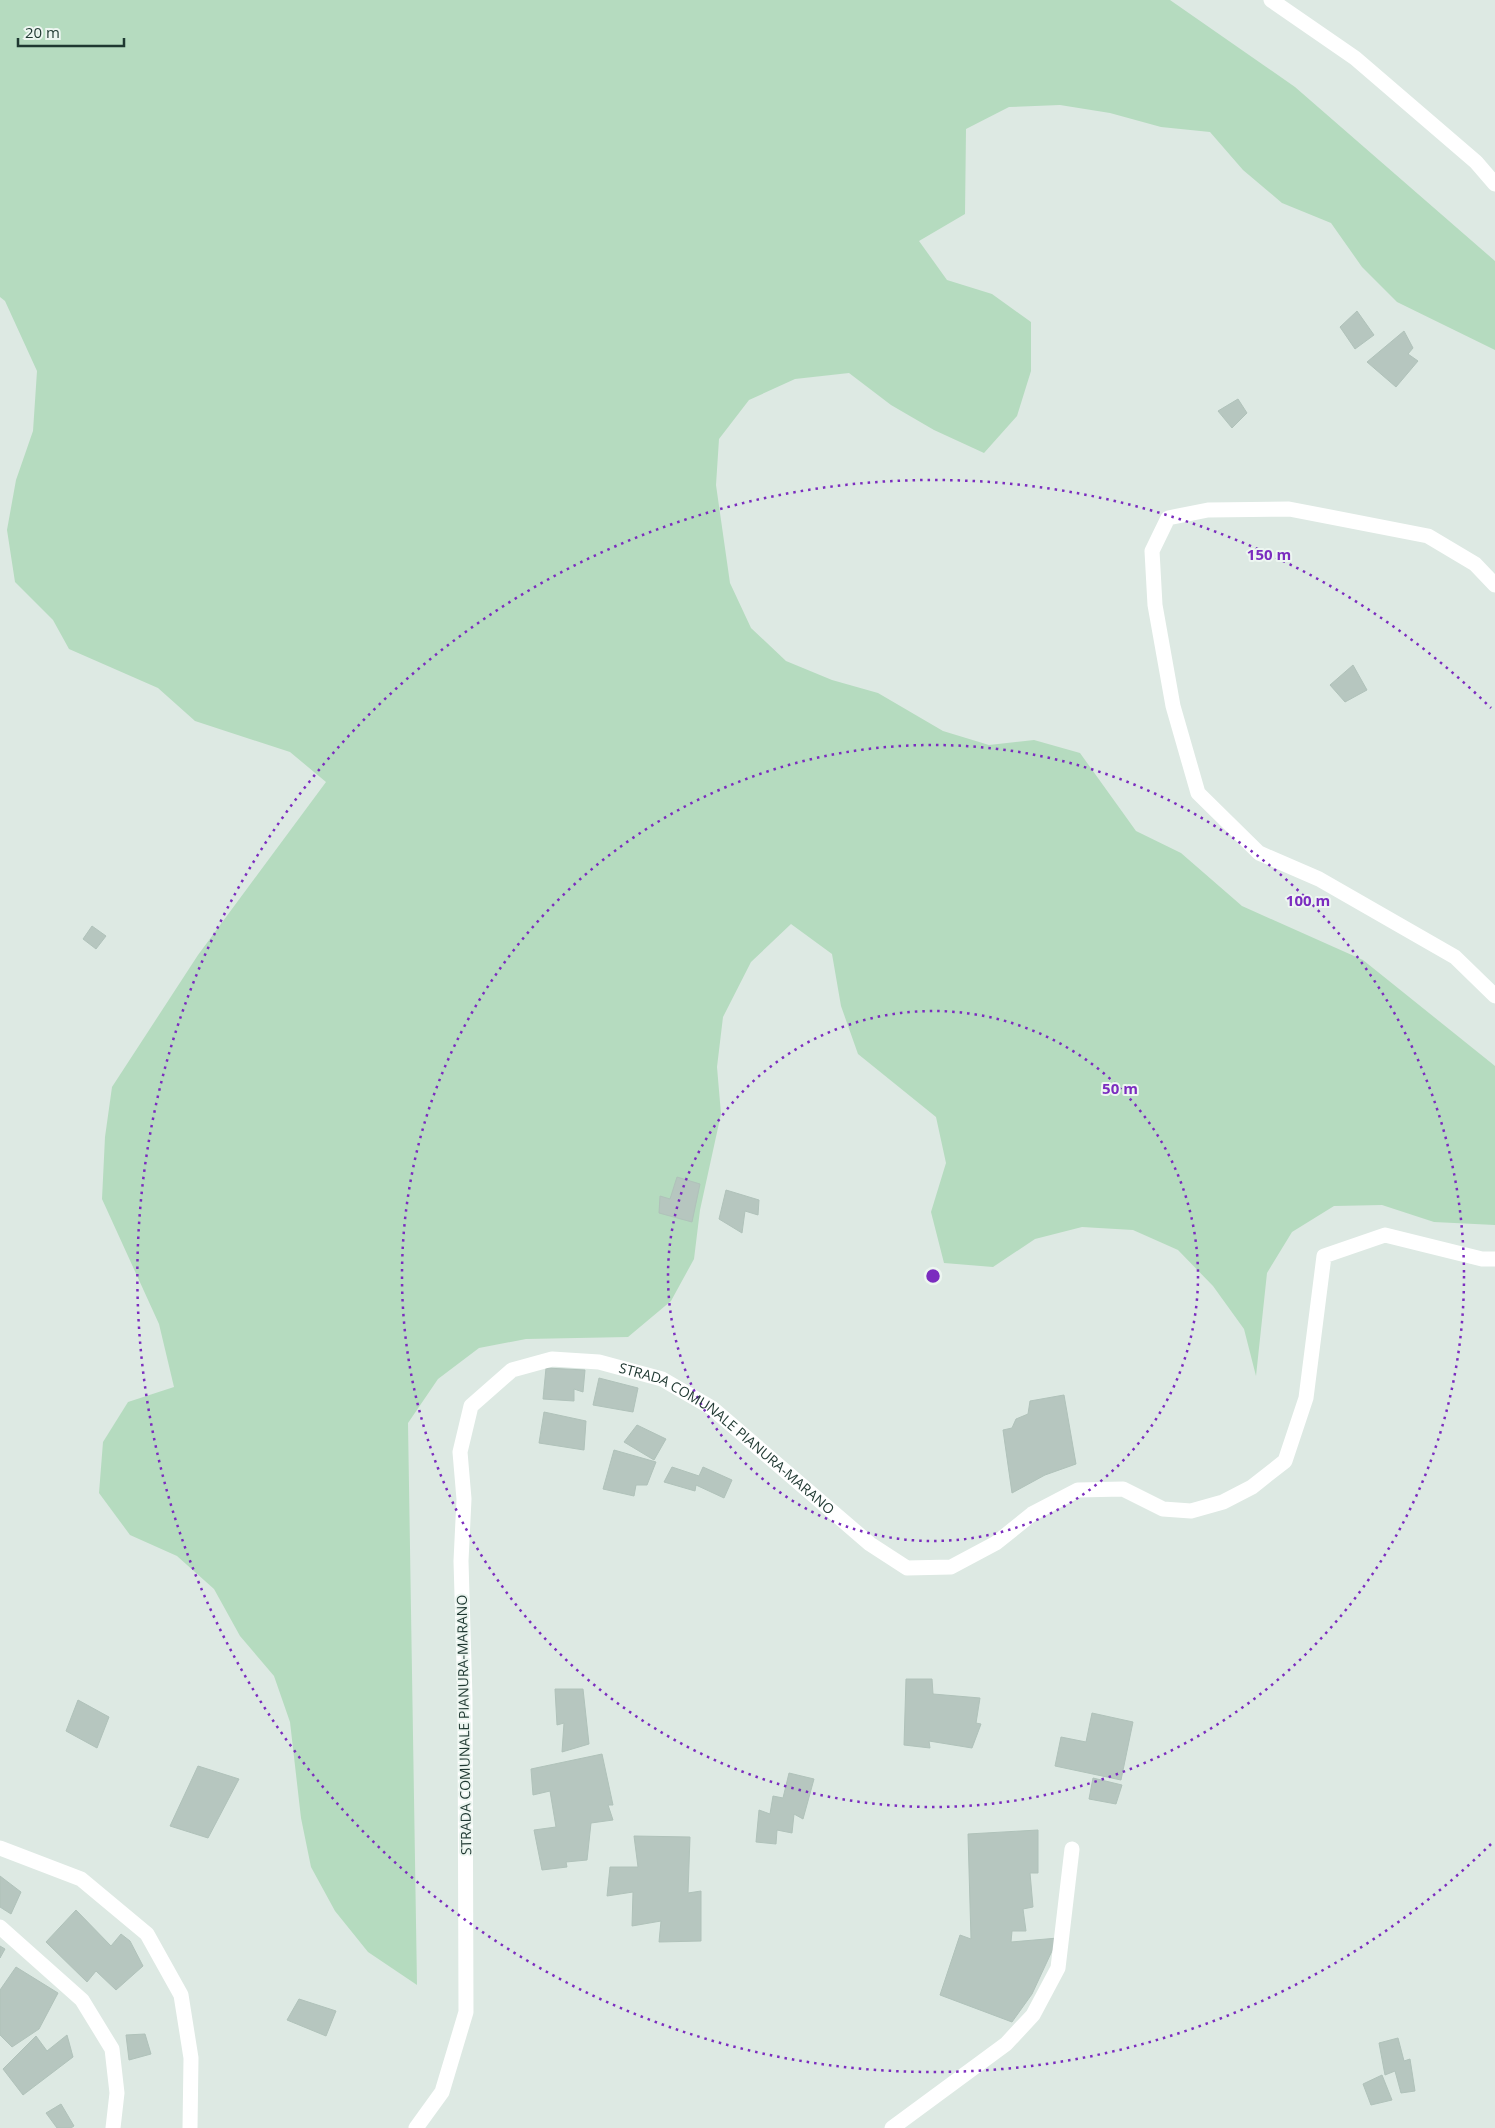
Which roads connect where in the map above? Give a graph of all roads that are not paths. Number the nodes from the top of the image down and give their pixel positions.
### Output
1 (1271, 0) edge
2 (1495, 184) edge
3 (1495, 585) edge
4 (1495, 996) edge
5 (1495, 1259) edge
6 (0, 1848) edge
7 (1072, 1849) dead end
8 (0, 1927) edge
9 (112, 2128) edge
10 (190, 2128) edge
11 (416, 2128) edge
12 (892, 2128) edge

1 - 2 street
3 - 4 street
5 - 11 street, STRADA COMUNALE PIANURA-MARANO
6 - 10 street
7 - 12 street
8 - 9 street

